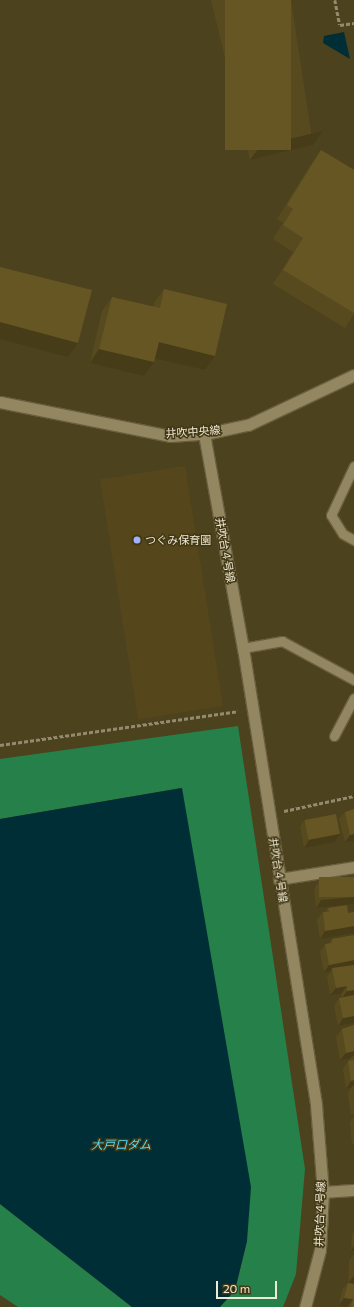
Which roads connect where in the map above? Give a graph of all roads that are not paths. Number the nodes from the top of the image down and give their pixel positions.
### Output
1 (354, 375) edge
2 (0, 402) edge
3 (204, 434) junction
4 (354, 466) edge
5 (354, 540) edge
6 (243, 648) junction
7 (354, 680) edge
8 (354, 698) edge
9 (334, 736) dead end
10 (354, 866) edge
11 (279, 879) junction
12 (354, 1190) edge
13 (323, 1192) junction
14 (305, 1307) edge

1 - 3 street, 井吹中央線
2 - 3 street, 井吹中央線
3 - 6 street, 井吹台４号線
4 - 5 lane
6 - 7 lane
6 - 11 street, 井吹台４号線
8 - 9 lane
10 - 11 street
11 - 13 street, 井吹台４号線
12 - 13 street
13 - 14 street, 井吹台４号線

